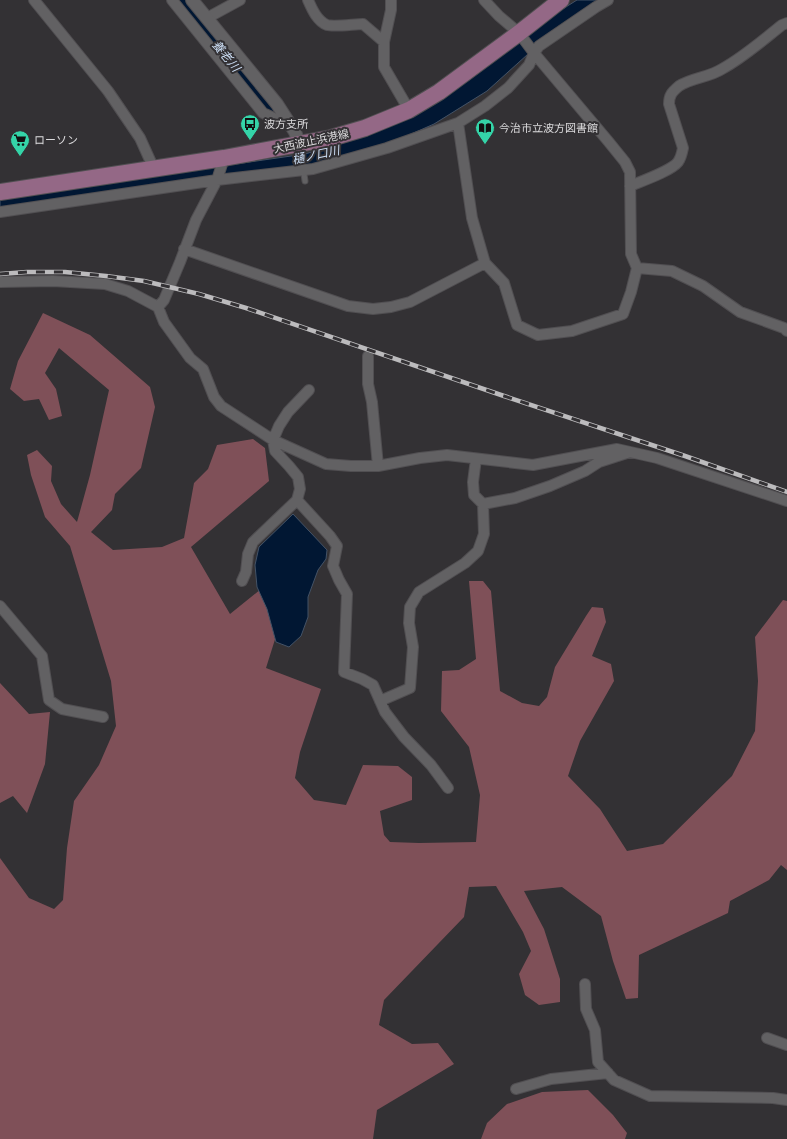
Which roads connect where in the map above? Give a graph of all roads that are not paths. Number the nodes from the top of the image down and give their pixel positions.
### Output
1 (34, 0) edge
2 (172, 0) edge
3 (192, 0) edge
4 (240, 0) edge
5 (308, 0) edge
6 (391, 0) edge
7 (484, 0) edge
8 (561, 0) edge
9 (608, 0) edge
10 (208, 18) junction
11 (787, 23) edge
12 (521, 35) junction
13 (384, 42) junction
14 (533, 52) junction
15 (409, 110) junction
16 (285, 118) junction
17 (458, 123) junction
18 (301, 149) junction
19 (223, 161) junction
20 (154, 169) junction
21 (304, 169) junction
22 (218, 178) junction
23 (305, 181) dead end
24 (630, 186) junction
25 (0, 192) edge
26 (0, 212) edge
27 (184, 249) junction
28 (485, 263) junction
29 (637, 268) junction
30 (0, 282) edge
31 (158, 307) junction
32 (787, 331) edge
33 (368, 356) dead end
34 (309, 390) dead end
35 (274, 440) junction
36 (630, 452) junction
37 (476, 459) junction
38 (378, 466) junction
39 (297, 500) junction
40 (787, 501) edge
41 (483, 504) junction
42 (242, 582) dead end
43 (0, 606) edge
44 (380, 701) junction
45 (103, 717) dead end
46 (448, 788) dead end
47 (585, 984) dead end
48 (767, 1038) dead end
49 (787, 1045) edge
50 (608, 1073) junction
51 (516, 1089) dead end
52 (787, 1100) edge

1 - 20 street
2 - 16 street
3 - 10 street
4 - 10 street
5 - 13 street
6 - 13 street
7 - 12 street
8 - 12 main road, 大西波止浜港線
9 - 14 street
10 - 16 street
11 - 24 street
12 - 14 street
12 - 15 main road, 大西波止浜港線
13 - 15 street
14 - 17 street
14 - 24 street
15 - 18 main road, 大西波止浜港線
16 - 18 street
17 - 21 street
17 - 28 street
18 - 19 main road, 大西波止浜港線
18 - 21 lane
19 - 20 main road, 大西波止浜港線
19 - 22 street
20 - 25 main road, 大西波止浜港線
21 - 22 street
21 - 23 lane
22 - 26 street
22 - 27 street
24 - 29 street
27 - 28 street
27 - 31 street
28 - 29 street
29 - 32 street
30 - 31 street
31 - 35 street
33 - 38 street
34 - 35 street
35 - 38 street
35 - 39 street
36 - 37 street
36 - 40 street
36 - 41 street
37 - 38 street
37 - 41 street
39 - 42 street
39 - 44 street
41 - 44 street
43 - 45 street
44 - 46 street
47 - 50 street
48 - 49 street
50 - 51 street
50 - 52 street

